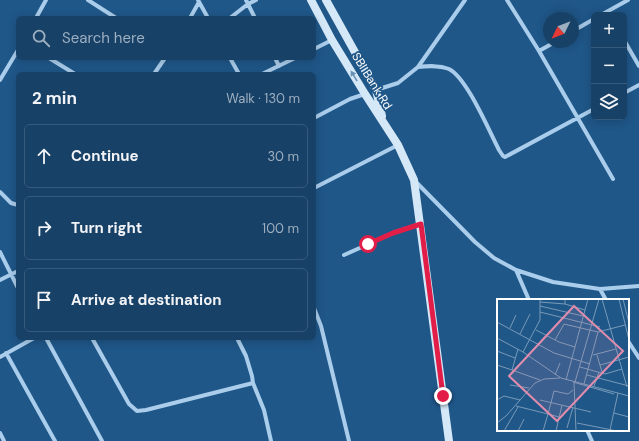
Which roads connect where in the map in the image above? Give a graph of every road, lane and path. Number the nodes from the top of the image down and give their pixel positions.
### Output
1 (46, 0) edge
2 (88, 0) edge
3 (256, 0) edge
4 (311, 0) edge
5 (326, 0) edge
6 (465, 0) edge
7 (508, 0) edge
8 (628, 0) edge
9 (199, 1) edge
10 (247, 2) edge
11 (610, 12) edge
12 (37, 16) edge
13 (113, 16) edge
14 (191, 16) edge
15 (207, 16) edge
16 (232, 16) edge
17 (254, 16) edge
18 (591, 21) edge
19 (579, 28) edge
20 (332, 40) junction
21 (627, 45) edge
22 (316, 48) edge
23 (544, 48) edge
24 (539, 51) junction
25 (16, 53) edge
26 (51, 60) edge
27 (164, 60) edge
28 (231, 60) edge
29 (276, 60) edge
30 (291, 60) edge
31 (279, 66) junction
32 (639, 66) edge
33 (418, 67) junction
34 (72, 72) edge
35 (155, 72) edge
36 (237, 72) edge
37 (266, 72) edge
38 (0, 80) edge
39 (639, 85) edge
40 (376, 90) junction
41 (627, 91) edge
42 (365, 94) junction
43 (591, 111) edge
44 (316, 117) edge
45 (578, 118) junction
46 (382, 120) junction
47 (398, 145) junction
48 (613, 179) dead end
49 (414, 180) junction
50 (316, 187) edge
51 (0, 192) edge
52 (16, 205) edge
53 (421, 224) junction
54 (0, 252) edge
55 (344, 255) dead end
56 (516, 270) junction
57 (16, 272) edge
58 (11, 274) junction
59 (0, 280) edge
60 (16, 284) edge
61 (639, 286) edge
62 (600, 289) junction
63 (529, 299) edge
64 (605, 299) edge
65 (316, 313) edge
66 (30, 340) edge
67 (47, 340) edge
68 (93, 340) edge
69 (238, 340) edge
70 (629, 343) edge
71 (6, 353) junction
72 (0, 356) edge
73 (639, 358) edge
74 (253, 383) junction
75 (587, 431) edge
76 (0, 433) edge
77 (4, 441) edge
78 (55, 441) edge
79 (102, 441) edge
80 (271, 441) edge
81 (349, 441) edge
82 (449, 441) edge
83 (592, 441) edge

1 - 12 street
2 - 13 street
3 - 10 street
4 - 20 street, SBI Bank Rd
5 - 40 street, SBI Bank Rd
6 - 33 street
7 - 24 street
8 - 11 street
9 - 14 street
9 - 15 street
10 - 16 street
10 - 17 street
18 - 19 street
20 - 22 street
42 -> 20 street, SBI Bank Rd
21 - 32 street
23 - 24 street
24 - 45 street
25 - 38 street
26 - 34 street
27 - 35 street
28 - 36 street
29 - 31 street
30 - 31 street
31 - 37 street
33 - 40 street
33 - 45 street
39 - 41 street
40 - 46 street, SBI Bank Rd
42 - 44 street
42 - 46 street, SBI Bank Rd
43 - 45 street
45 - 48 street
46 - 47 street
47 - 49 street
47 - 50 street
49 - 53 street
49 - 56 street
51 - 52 street
53 - 55 street
53 - 82 street
54 - 58 street
56 - 62 street
56 - 63 street
57 - 58 street
58 - 59 street
58 - 60 street
61 - 62 street
62 - 64 street
65 - 81 street
66 - 71 street
67 - 79 street
68 - 74 street
69 - 74 street
70 - 73 street
71 - 72 street
71 - 78 street
74 - 80 street
75 - 83 street
76 - 77 street

